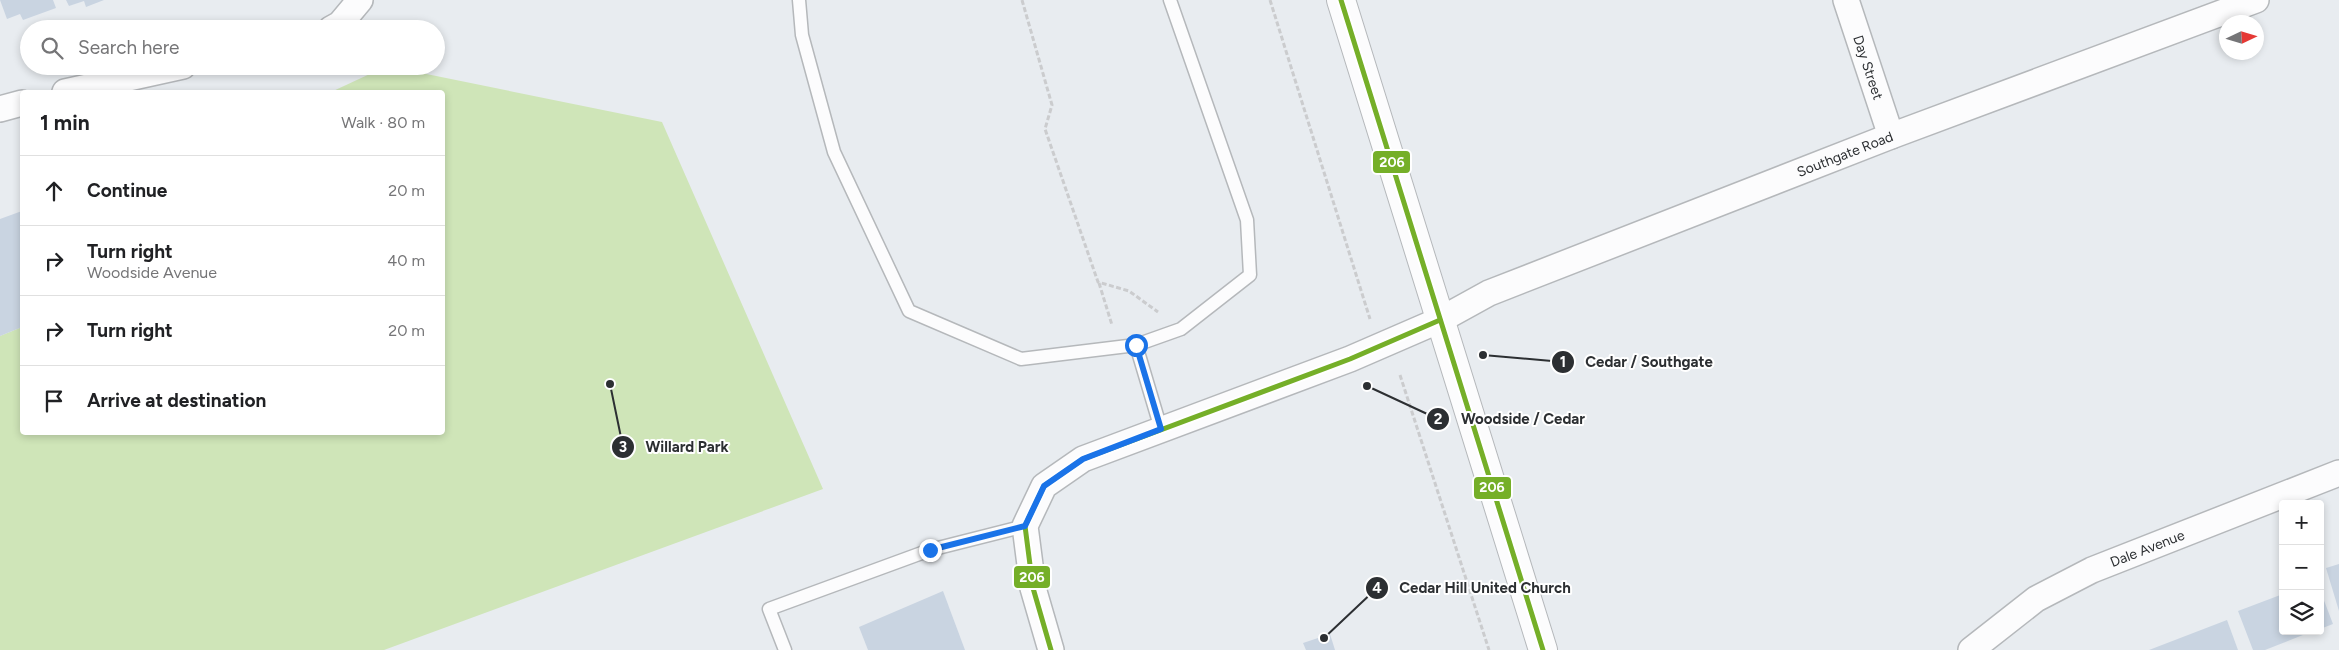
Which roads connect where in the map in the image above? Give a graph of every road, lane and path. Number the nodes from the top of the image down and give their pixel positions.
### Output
1 (360, 0) edge
2 (799, 0) edge
3 (1022, 0) edge
4 (1170, 0) edge
5 (1270, 0) edge
6 (1341, 0) edge
7 (1846, 0) edge
8 (2256, 0) edge
9 (343, 20) edge
10 (142, 75) edge
11 (74, 90) edge
12 (20, 103) edge
13 (0, 108) edge
14 (1892, 136) junction
15 (1098, 282) junction
16 (1371, 320) dead end
17 (1440, 320) junction
18 (1180, 329) junction
19 (1136, 345) junction
20 (1119, 347) junction
21 (1400, 375) dead end
22 (1161, 429) junction
23 (2339, 473) edge
24 (1025, 526) junction
25 (785, 650) edge
26 (1051, 650) edge
27 (1489, 650) edge
28 (1543, 650) edge
29 (1971, 650) edge

1 - 9 street
2 - 20 lane
3 - 15 path
4 - 18 lane
5 - 16 path
6 - 17 main road
7 - 14 street, Day Street
8 - 14 street, Southgate Road
10 - 11 street
12 - 13 street
14 - 17 street, Southgate Road
15 - 18 path
15 - 20 path
17 - 22 street, Southgate Road
17 - 28 main road
18 - 19 lane
19 - 20 lane
19 - 22 lane
21 - 27 path
22 - 24 street, Southgate Road
23 - 29 street, Dale Avenue
24 - 25 lane
24 - 26 street

